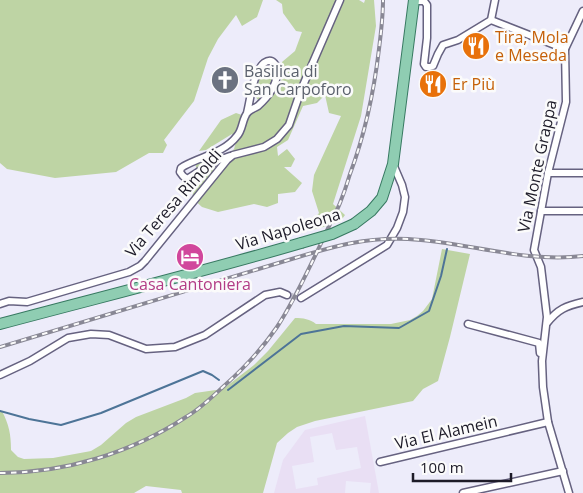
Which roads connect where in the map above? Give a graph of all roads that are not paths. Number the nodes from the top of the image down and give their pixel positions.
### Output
1 (340, 0) edge
2 (495, 0) edge
3 (413, 1) edge
4 (583, 11) edge
5 (491, 20) junction
6 (565, 49) junction
7 (247, 113) junction
8 (233, 154) junction
9 (393, 164) junction
10 (583, 172) edge
11 (548, 173) junction
12 (541, 211) junction
13 (583, 211) edge
14 (287, 295) tunnel mouth
15 (301, 298) tunnel mouth
16 (583, 302) edge
17 (0, 304) edge
18 (0, 324) edge
19 (468, 324) dead end
20 (546, 324) junction
21 (542, 362) junction
22 (0, 375) edge
23 (548, 422) junction
24 (380, 462) dead end
25 (563, 472) junction
26 (463, 493) edge
27 (570, 493) edge

1 - 8 street, Via Teresa Rimoldi
2 - 5 street
3 - 5 street
3 - 9 main road, Via Napoleona
4 - 6 street
5 - 6 street
6 - 11 street, Via Monte Grappa
7 - 7 street
7 - 8 street
8 - 17 street, Via Teresa Rimoldi
9 - 15 street
9 - 18 main road, Via Napoleona, bridge
10 - 11 street
11 - 12 street, Via Monte Grappa
12 - 13 street
12 - 20 street, Via Monte Grappa
14 - 22 street
16 - 20 street
19 - 21 street
20 - 21 street, Via Monte Grappa
21 - 23 street, Via Monte Grappa
23 - 24 street, Via El Alamein
23 - 25 street, Via Monte Grappa
25 - 26 street
25 - 27 street, Via Monte Grappa

